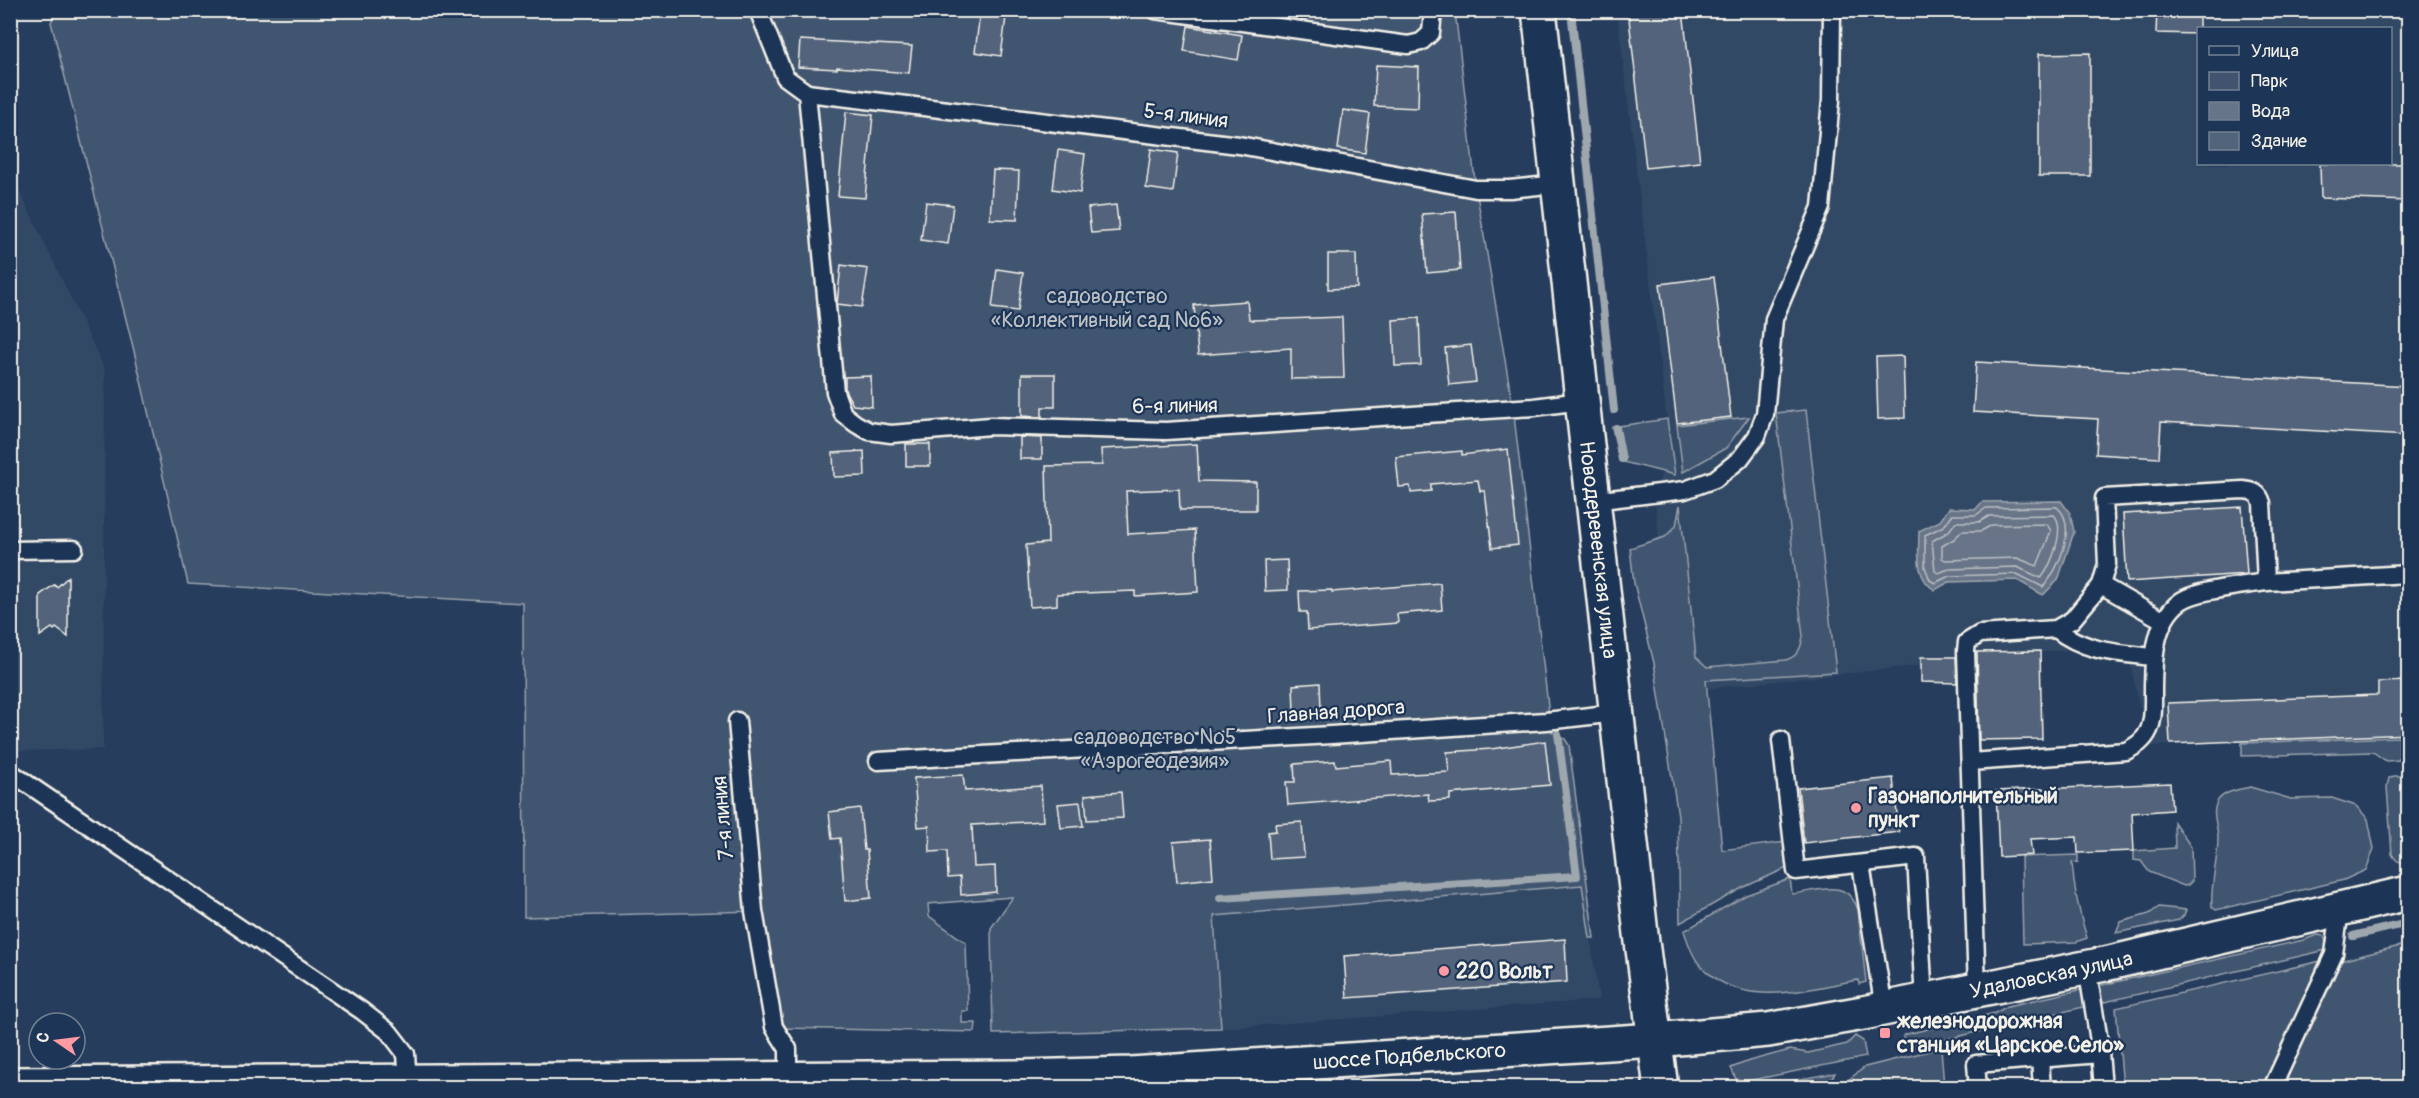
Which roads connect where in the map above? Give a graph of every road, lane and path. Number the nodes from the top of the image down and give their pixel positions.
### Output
1 (758, 10) edge
2 (1155, 10) edge
3 (1433, 10) edge
4 (1539, 10) edge
5 (1832, 10) edge
6 (807, 93) junction
7 (1557, 184) junction
8 (1581, 401) junction
9 (1593, 501) junction
10 (10, 549) edge
11 (74, 549) dead end
12 (2409, 574) edge
13 (2266, 582) junction
14 (2101, 585) junction
15 (2164, 621) junction
16 (2056, 629) junction
17 (2153, 657) junction
18 (1616, 712) junction
19 (737, 721) dead end
20 (1781, 740) dead end
21 (878, 761) dead end
22 (1970, 762) junction
23 (10, 772) edge
24 (1861, 864) junction
25 (2409, 893) edge
26 (2334, 910) junction
27 (2087, 967) junction
28 (1977, 990) junction
29 (1924, 1001) junction
30 (1884, 1010) junction
31 (1655, 1040) junction
32 (2100, 1054) junction
33 (2040, 1059) junction
34 (1244, 1074) edge
35 (788, 1078) junction
36 (408, 1081) junction
37 (10, 1084) edge
38 (114, 1085) edge
39 (284, 1085) edge
40 (1661, 1088) edge
41 (1978, 1088) edge
42 (2042, 1088) edge
43 (2103, 1088) edge
44 (2272, 1088) edge

1 - 6 lane
2 - 3 lane
4 - 7 main road, Новодеревенская улица
5 - 9 lane
6 - 7 lane, 5-я линия
6 - 8 lane, 6-я линия
7 - 8 main road, Новодеревенская улица
8 - 9 main road, Новодеревенская улица
9 - 18 main road, Новодеревенская улица
10 - 11 lane
12 - 13 lane
13 - 14 lane
13 - 15 lane
14 - 15 lane
14 - 16 lane
15 - 17 lane
16 - 17 lane
16 - 22 lane
17 - 22 lane
18 - 21 lane, Главная дорога
18 - 31 main road, Новодеревенская улица
19 - 35 lane, 7-я линия
20 - 24 lane
22 - 28 lane
23 - 36 lane
24 - 29 lane
24 - 30 lane
25 - 26 main road, Удаловская улица
26 - 27 main road, Удаловская улица
26 - 44 lane
27 - 28 main road, Удаловская улица
27 - 32 lane
28 - 29 main road, Удаловская улица
29 - 30 main road, Удаловская улица
30 - 31 main road, Удаловская улица
31 - 34 main road, шоссе Подбельского
31 - 40 main road, Новодеревенская улица
32 - 33 lane
32 - 43 lane
33 - 41 lane
33 - 42 lane
34 - 35 main road, шоссе Подбельского
35 - 36 main road, шоссе Подбельского
36 - 39 main road, шоссе Подбельского
37 - 38 main road, шоссе Подбельского
38 - 39 main road, шоссе Подбельского

